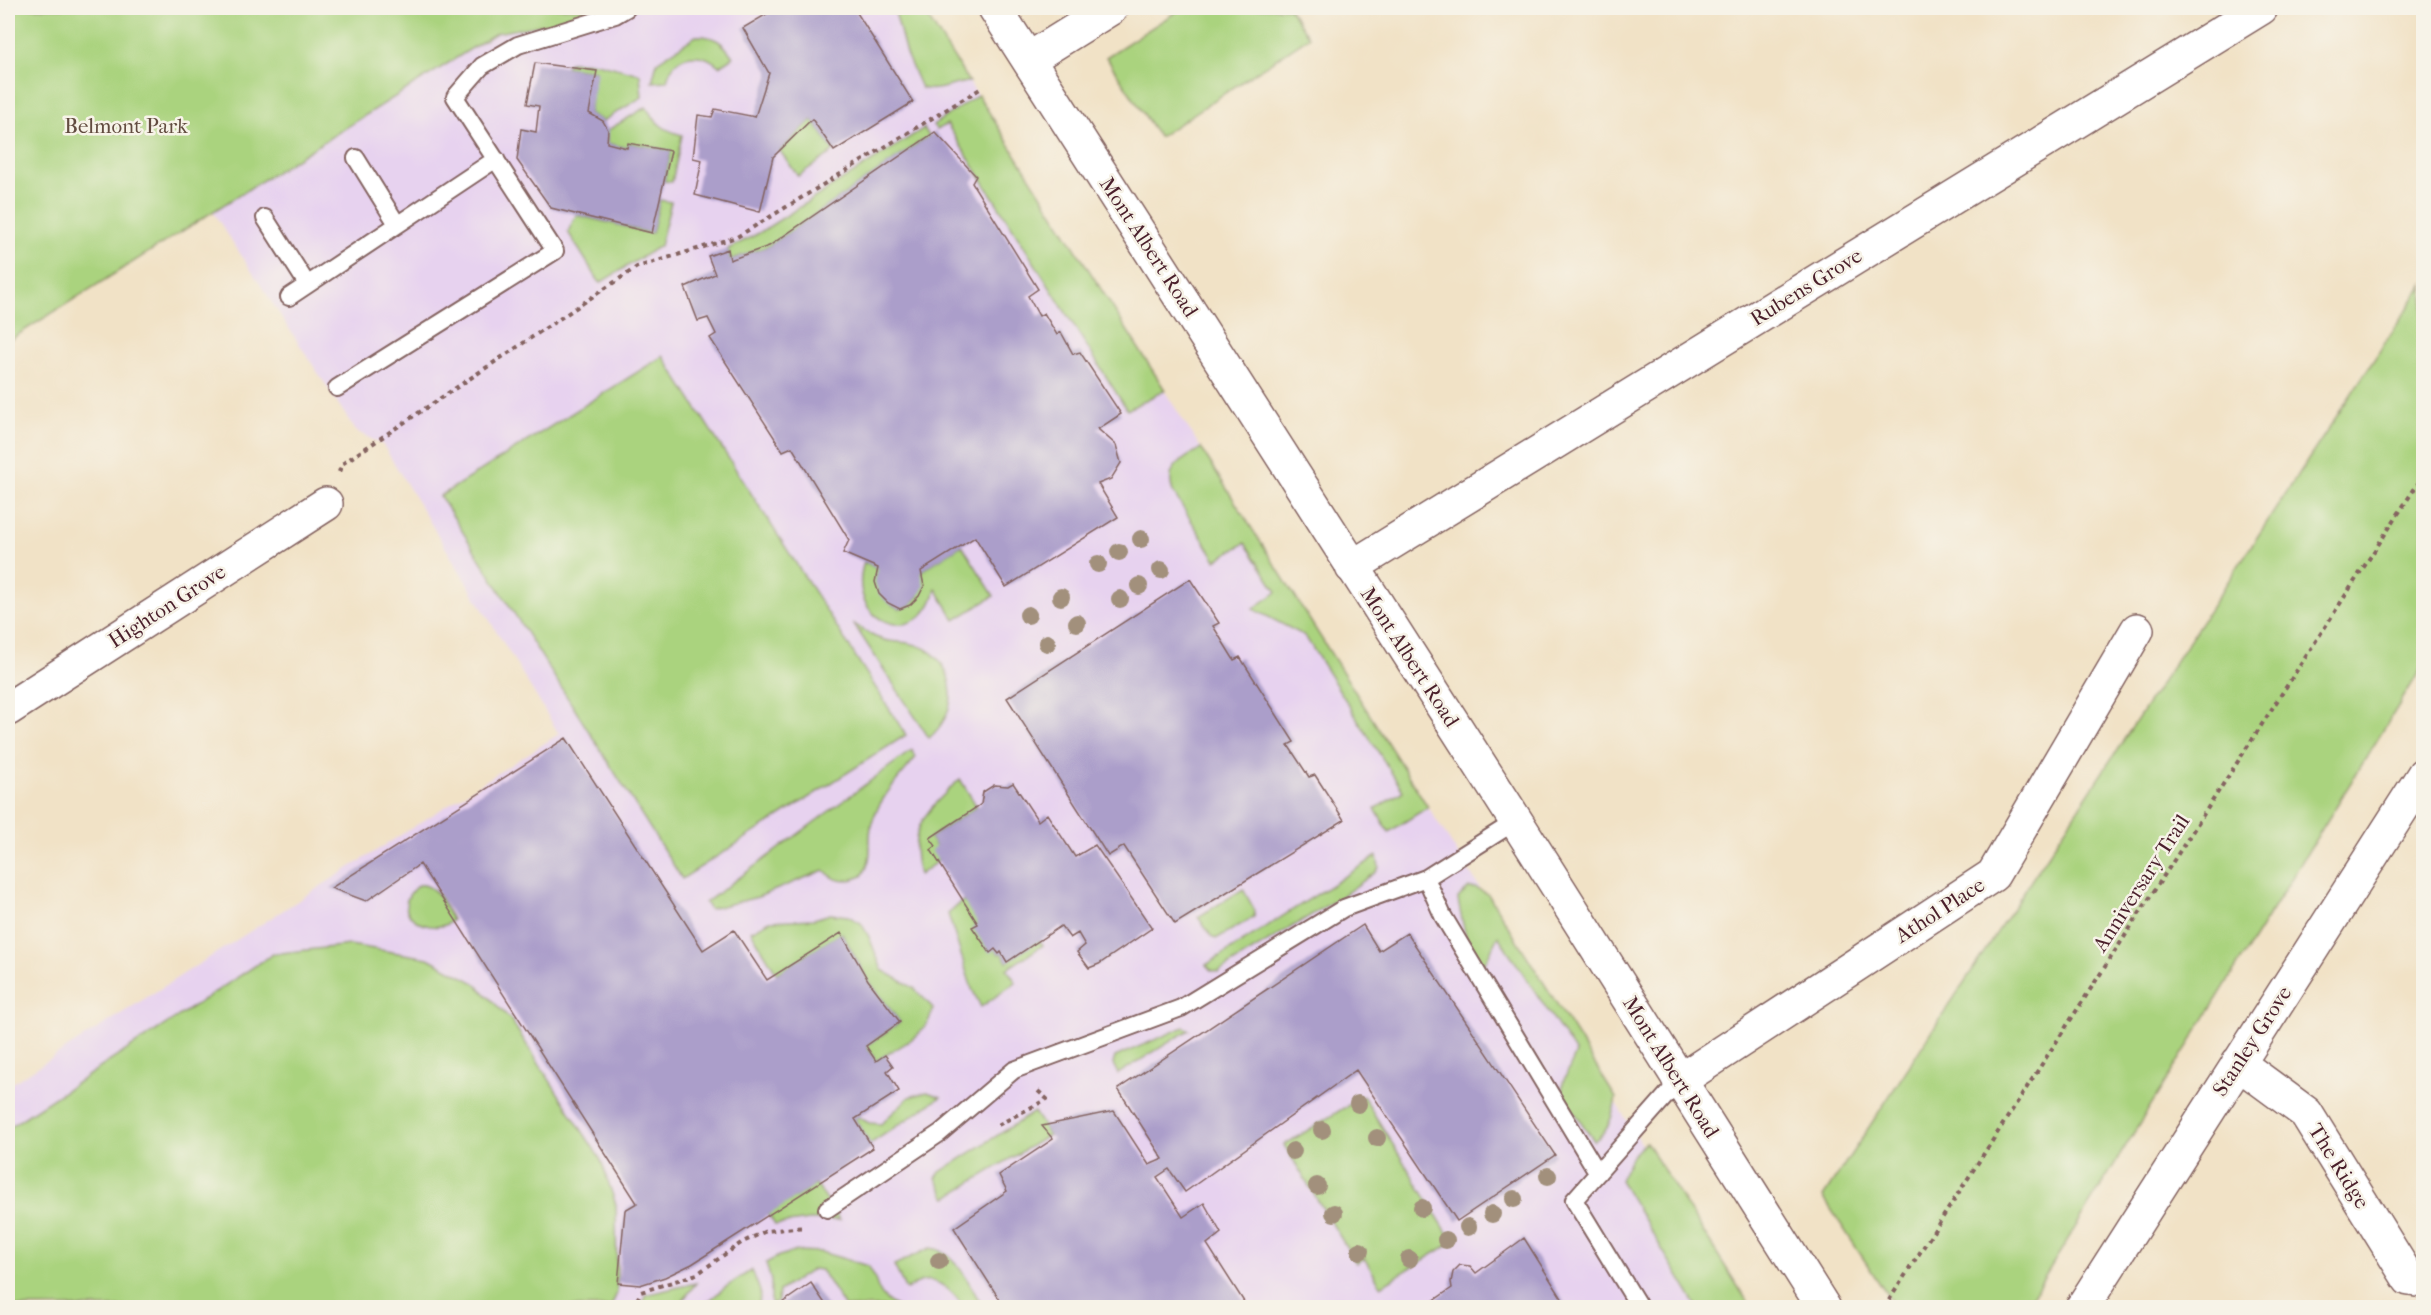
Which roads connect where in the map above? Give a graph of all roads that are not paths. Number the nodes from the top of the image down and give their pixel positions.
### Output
1 (627, 8) edge
2 (995, 8) edge
3 (1111, 8) edge
4 (2261, 8) edge
5 (1029, 59) junction
6 (356, 158) dead end
7 (496, 159) junction
8 (265, 218) dead end
9 (397, 224) junction
10 (307, 284) junction
11 (288, 297) dead end
12 (336, 388) dead end
13 (326, 504) road end
14 (1352, 567) junction
15 (2136, 630) dead end
16 (8, 709) edge
17 (2424, 774) edge
18 (1516, 821) junction
19 (1426, 878) junction
20 (2238, 1063) junction
21 (1679, 1081) junction
22 (1598, 1173) junction
23 (827, 1209) dead end
24 (2424, 1281) edge
25 (1640, 1308) edge
26 (1824, 1308) edge
27 (2082, 1308) edge

1 - 7 lane
2 - 5 street, Mont Albert Road
3 - 5 street
4 - 14 street, Rubens Grove
5 - 14 street, Mont Albert Road
6 - 9 lane
7 - 9 lane
7 - 12 lane
8 - 10 lane
9 - 10 lane
10 - 11 lane
13 - 16 street, Highton Grove
14 - 18 street, Mont Albert Road
15 - 21 street, Athol Place
17 - 20 street, Stanley Grove
18 - 19 lane
18 - 21 street, Mont Albert Road
19 - 22 lane
19 - 23 lane
20 - 24 street, The Ridge
20 - 27 street, Stanley Grove
21 - 22 lane
21 - 26 street, Mont Albert Road
22 - 25 lane

